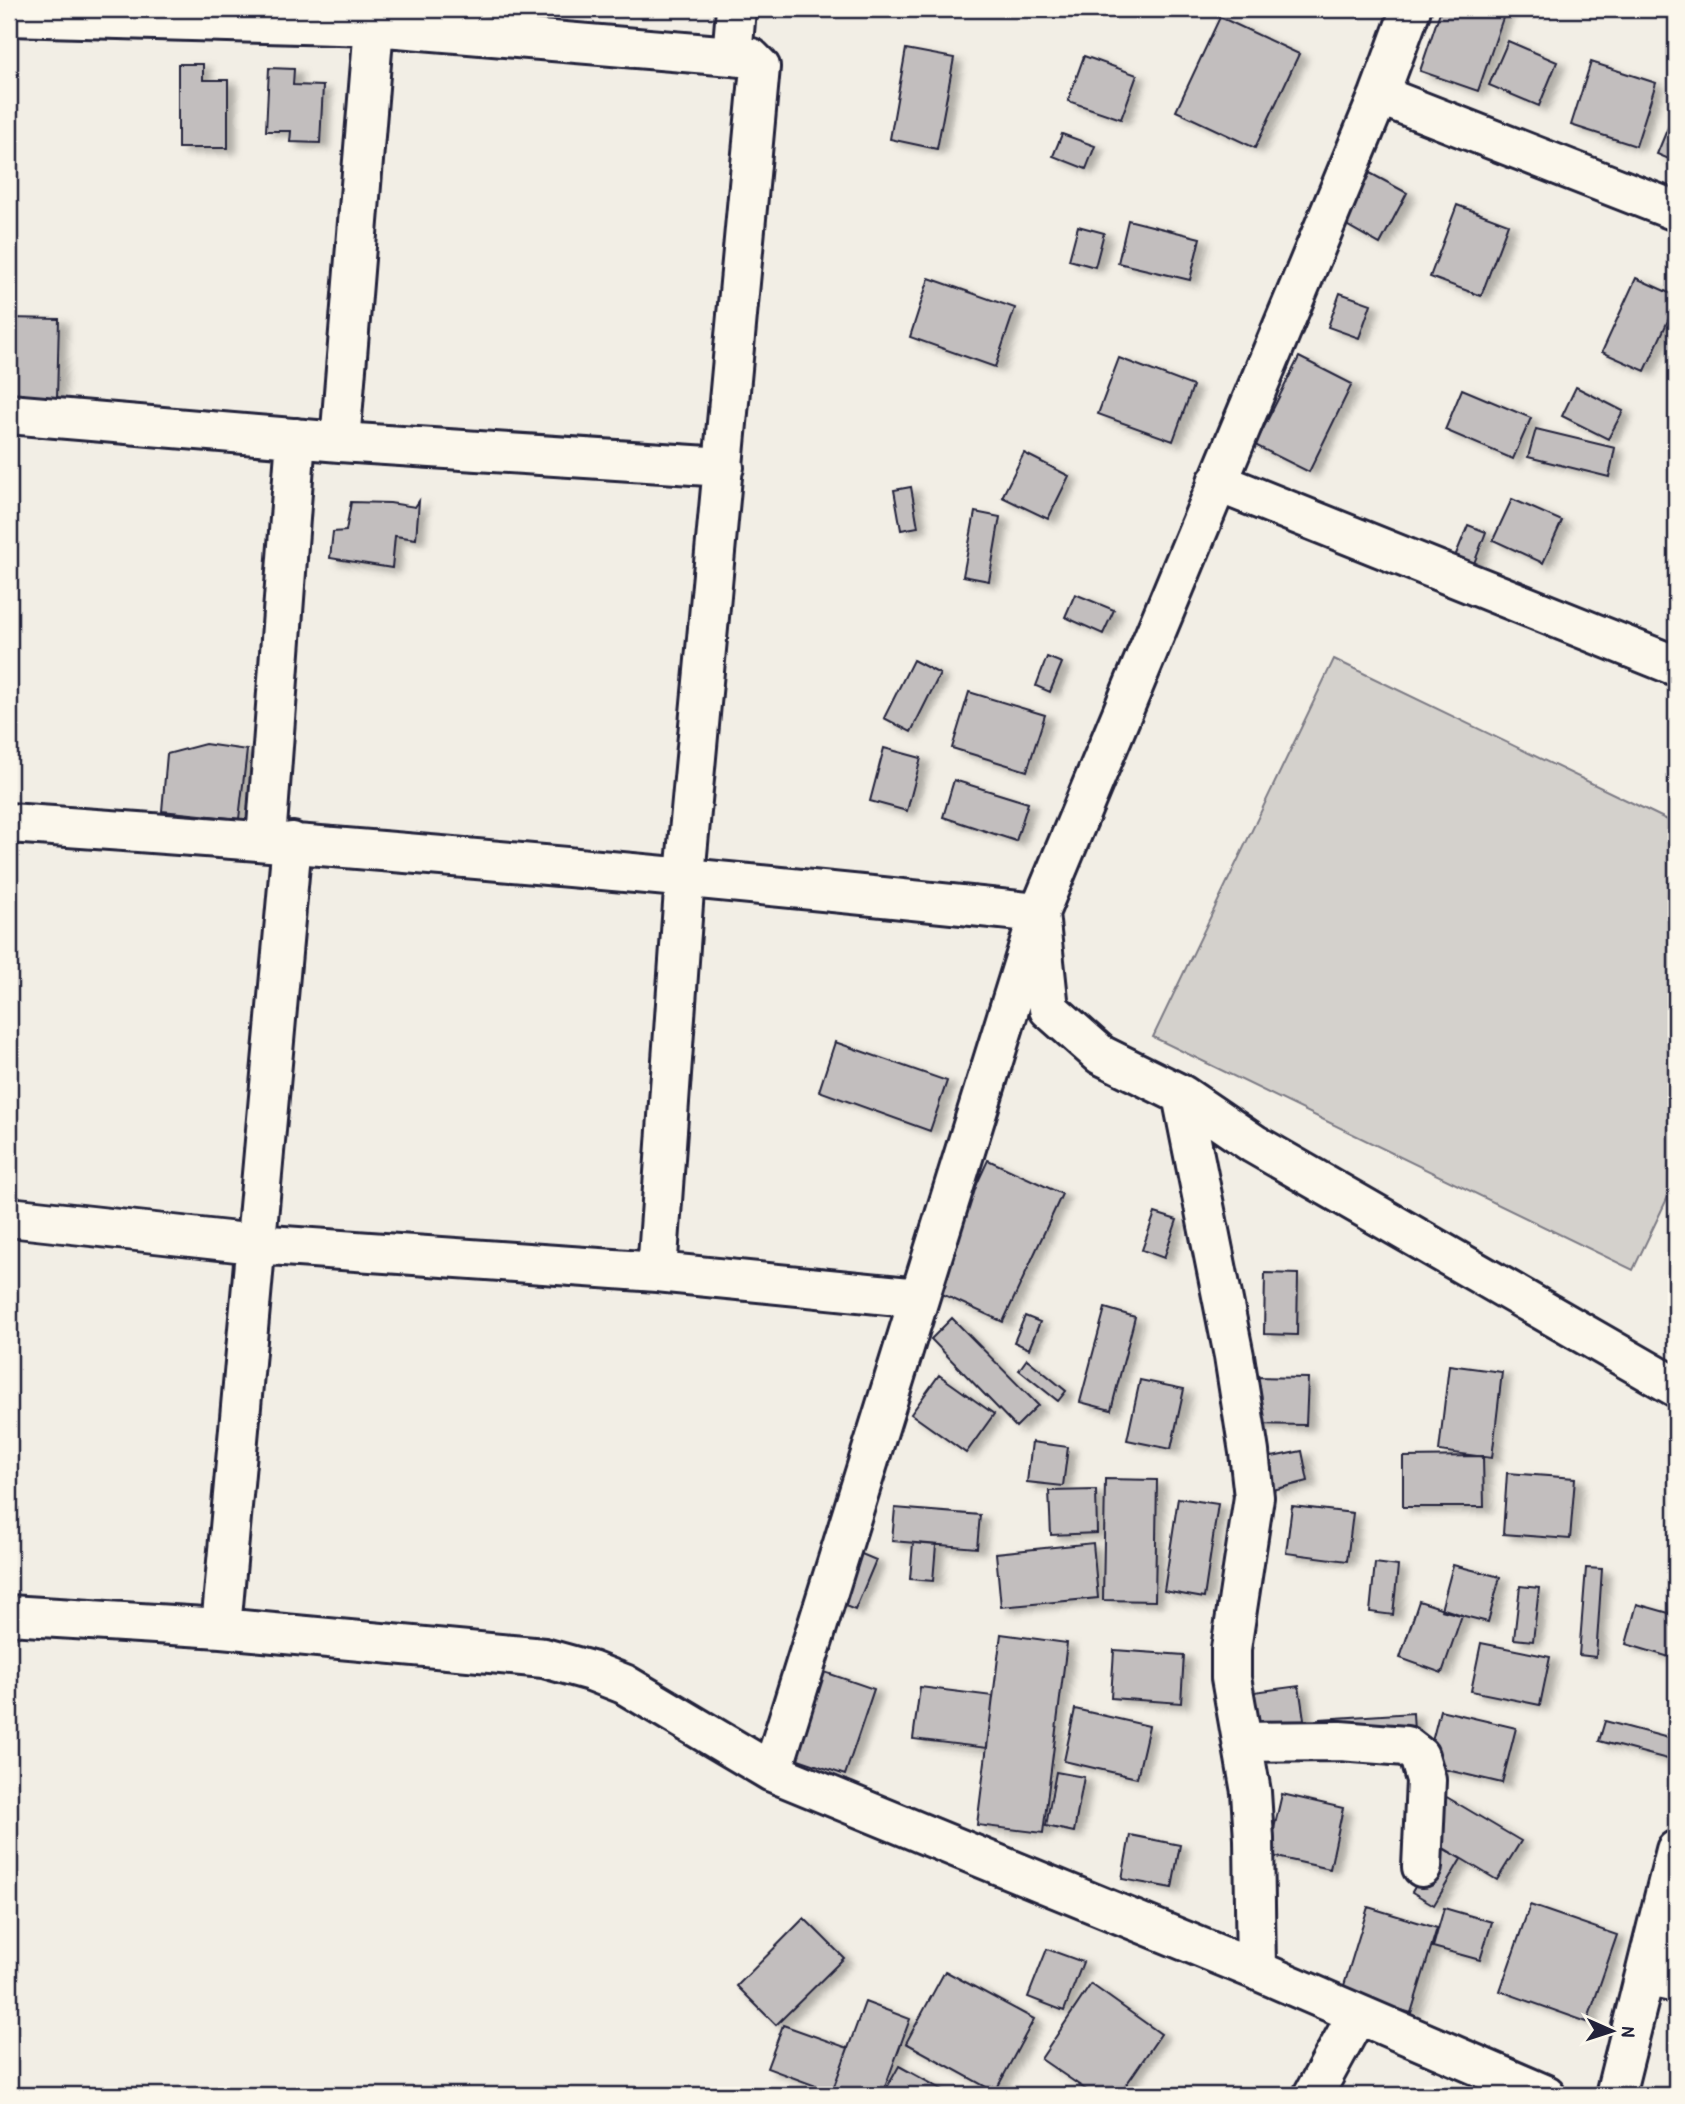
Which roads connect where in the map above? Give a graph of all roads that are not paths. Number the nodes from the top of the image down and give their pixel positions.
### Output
1 (736, 9) edge
2 (1411, 9) edge
3 (13, 14) edge
4 (351, 20) edge
5 (732, 56) junction
6 (1379, 95) junction
7 (1676, 211) edge
8 (9, 414) edge
9 (296, 438) junction
10 (340, 442) junction
11 (724, 467) junction
12 (1217, 482) junction
13 (1676, 666) edge
14 (9, 823) edge
15 (279, 841) junction
16 (685, 876) junction
17 (1039, 913) junction
18 (1182, 1095) junction
19 (9, 1217) edge
20 (255, 1244) junction
21 (657, 1272) junction
22 (919, 1298) junction
23 (1676, 1387) edge
24 (9, 1615) edge
25 (221, 1628) junction
26 (1241, 1742) junction
27 (772, 1772) junction
28 (1676, 1850) edge
29 (1422, 1867) dead end
30 (1256, 1970) junction
31 (1661, 1979) edge
32 (1357, 2015) junction
33 (1313, 2095) edge
34 (1546, 2095) edge
35 (1615, 2095) edge

1 - 5 street
2 - 6 street
3 - 4 street
4 - 5 street
4 - 10 street
5 - 11 street
6 - 7 street
6 - 12 street
8 - 9 street
9 - 10 street
9 - 15 street
10 - 11 street
11 - 16 street
12 - 13 street
12 - 17 street
14 - 15 street
15 - 16 street
15 - 20 street
16 - 17 street
16 - 21 street
17 - 18 street
17 - 22 street
18 - 23 street
18 - 26 street
19 - 20 street
20 - 21 street
20 - 25 street
21 - 22 street
22 - 27 street
24 - 25 street
25 - 27 street
26 - 29 street
26 - 30 street
27 - 30 street
28 - 31 street
30 - 32 street
31 - 35 street
32 - 33 street
32 - 34 street

